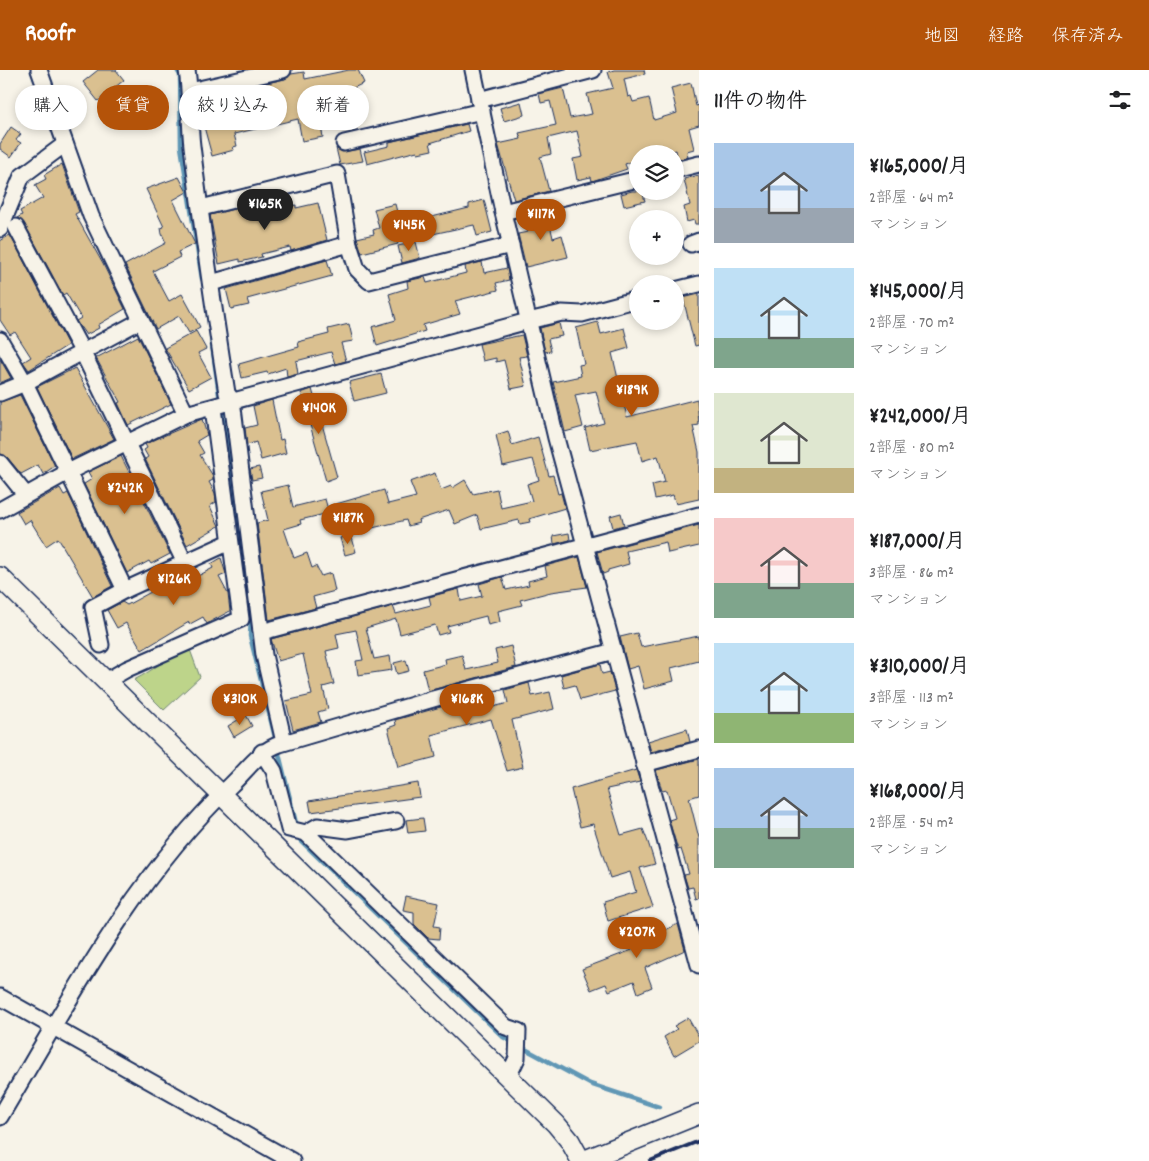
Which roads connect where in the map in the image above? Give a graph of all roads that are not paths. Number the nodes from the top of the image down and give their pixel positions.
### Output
1 (39, 70) edge
2 (187, 70) edge
3 (283, 70) edge
4 (473, 70) edge
5 (593, 70) edge
6 (189, 85) edge
7 (217, 85) edge
8 (481, 106) junction
9 (190, 130) edge
10 (344, 143) dead end
11 (64, 144) junction
12 (699, 164) edge
13 (684, 168) edge
14 (629, 181) edge
15 (201, 208) junction
16 (504, 212) junction
17 (16, 227) dead end
18 (0, 229) edge
19 (349, 244) junction
20 (511, 245) junction
21 (210, 283) junction
22 (699, 284) edge
23 (684, 288) edge
24 (629, 301) edge
25 (140, 320) junction
26 (528, 321) junction
27 (0, 340) edge
28 (82, 351) junction
29 (24, 382) junction
30 (0, 393) edge
31 (222, 403) junction
32 (186, 414) junction
33 (126, 444) junction
34 (0, 463) edge
35 (68, 472) junction
36 (25, 494) junction
37 (0, 510) edge
38 (699, 515) edge
39 (230, 542) junction
40 (587, 546) junction
41 (185, 562) junction
42 (0, 577) edge
43 (125, 590) junction
44 (261, 630) junction
45 (101, 645) dead end
46 (614, 651) junction
47 (106, 680) junction
48 (274, 746) junction
49 (699, 749) edge
50 (644, 764) junction
51 (222, 793) junction
52 (396, 821) dead end
53 (301, 831) junction
54 (699, 965) edge
55 (0, 997) edge
56 (53, 1028) junction
57 (508, 1077) junction
58 (0, 1117) edge
59 (695, 1120) edge
60 (292, 1161) edge
61 (582, 1161) edge

1 - 11 street
2 - 6 street
3 - 7 street
4 - 8 street
5 - 8 street
8 - 10 street
8 - 16 street
9 - 15 street
11 - 18 street
11 - 25 street
12 - 13 street
14 - 16 street
15 - 19 street
15 - 21 street
16 - 20 street
17 - 28 street
19 - 20 street
19 - 21 street
20 - 26 street
21 - 31 street
22 - 23 street
24 - 26 street
25 - 28 street
25 - 32 street
26 - 31 street
26 - 40 street
27 - 29 street
28 - 29 street
28 - 33 street
29 - 30 street
29 - 35 street
31 - 32 street
31 - 39 street
31 - 44 street
32 - 33 street
33 - 35 street
33 - 41 street
34 - 36 street
35 - 36 street
35 - 43 street
36 - 37 street
38 - 40 street
39 - 41 street
39 - 47 street
40 - 44 street
40 - 46 street
41 - 43 street
42 - 47 street
43 - 45 street
44 - 48 street
46 - 48 street
46 - 50 street
47 - 51 street
48 - 51 street
48 - 53 street
49 - 50 street
50 - 54 street
51 - 56 street
51 - 57 street
52 - 53 street
53 - 57 street
55 - 56 street
56 - 58 street
56 - 60 street
57 - 61 street
59 - 61 street

